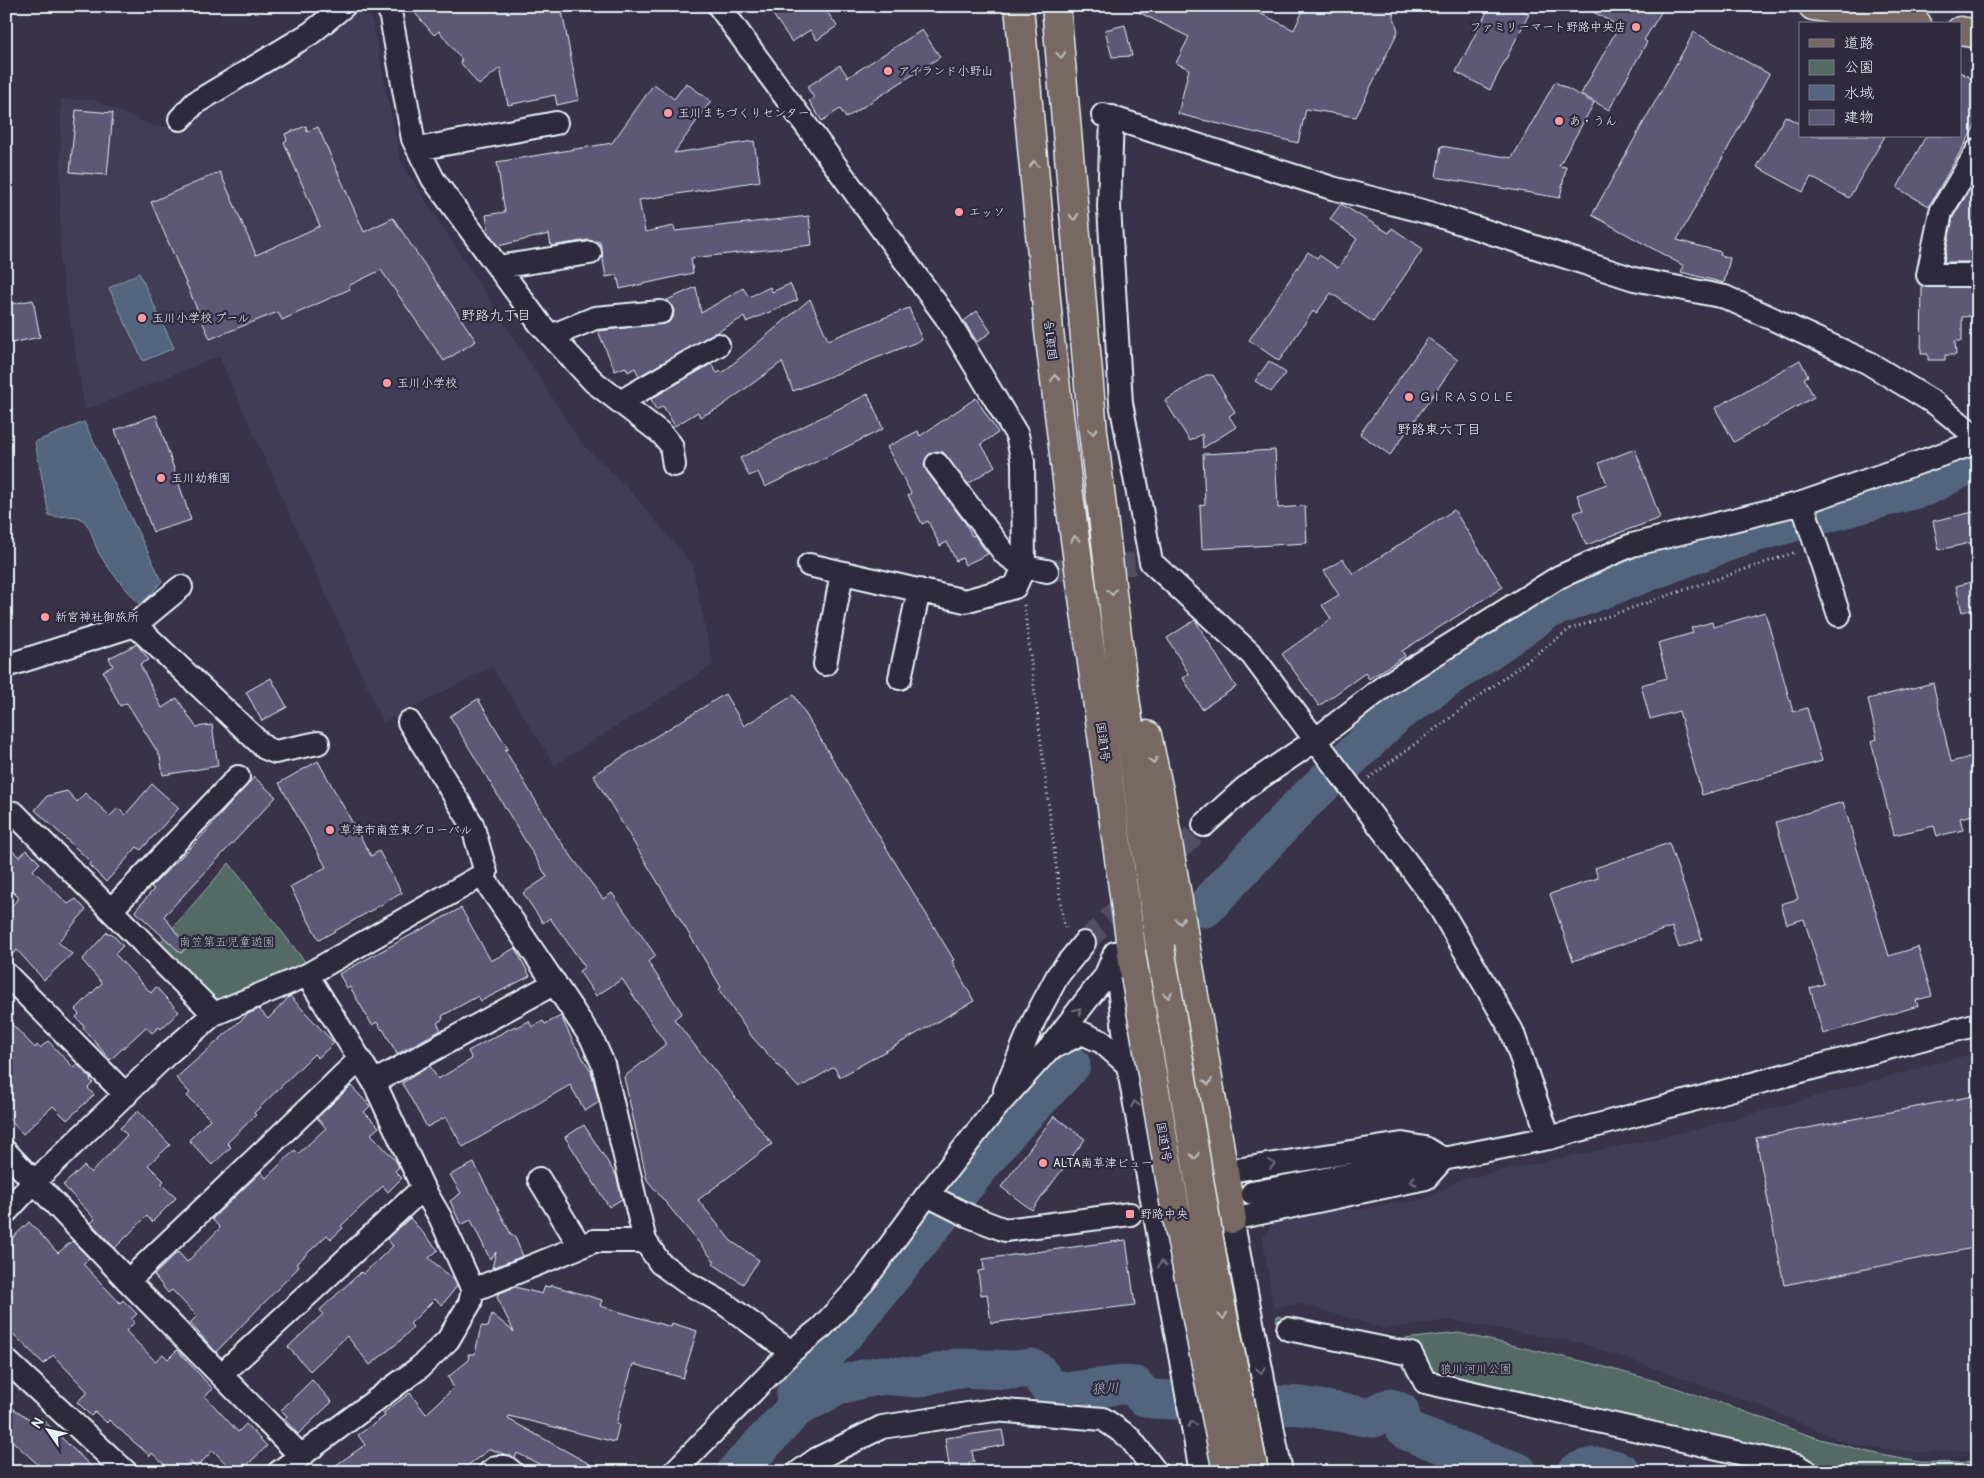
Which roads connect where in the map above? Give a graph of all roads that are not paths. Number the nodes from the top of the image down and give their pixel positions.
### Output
1 (344, 6) edge
2 (388, 6) edge
3 (719, 6) edge
4 (1019, 6) edge
5 (1056, 6) edge
6 (1813, 6) edge
7 (1905, 22) edge
8 (1962, 31) edge
9 (1978, 34) edge
10 (180, 119) dead end
11 (556, 123) dead end
12 (418, 149) junction
13 (1978, 150) edge
14 (590, 253) dead end
15 (498, 267) junction
16 (1978, 276) edge
17 (661, 312) dead end
18 (551, 336) junction
19 (718, 345) dead end
20 (620, 402) junction
21 (1121, 403) junction
22 (1090, 404) junction
23 (1978, 440) edge
24 (936, 464) dead end
25 (674, 465) dead end
26 (1802, 503) junction
27 (809, 565) dead end
28 (1047, 571) tunnel mouth
29 (842, 572) junction
30 (1020, 577) junction
31 (181, 586) dead end
32 (919, 590) junction
33 (1838, 615) dead end
34 (135, 625) junction
35 (825, 664) dead end
36 (6, 666) edge
37 (1121, 668) junction
38 (1094, 674) junction
39 (900, 678) dead end
40 (409, 722) dead end
41 (318, 743) dead end
42 (1334, 766) junction
43 (238, 777) dead end
44 (6, 814) edge
45 (1204, 825) tunnel mouth
46 (489, 886) dead end
47 (111, 910) junction
48 (1080, 947) tunnel mouth
49 (1115, 953) junction
50 (6, 974) edge
51 (307, 975) junction
52 (555, 983) junction
53 (214, 1014) junction
54 (1978, 1024) edge
55 (1048, 1050) junction
56 (359, 1060) junction
57 (1128, 1065) junction
58 (374, 1082) junction
59 (126, 1095) junction
60 (999, 1104) junction
61 (1549, 1138) junction
62 (6, 1152) edge
63 (1442, 1159) junction
64 (1223, 1172) junction
65 (539, 1179) dead end
66 (35, 1181) junction
67 (423, 1188) junction
68 (1252, 1193) dead end
69 (927, 1195) junction
70 (6, 1212) edge
71 (1130, 1214) dead end
72 (1232, 1219) junction
73 (645, 1241) junction
74 (580, 1246) junction
75 (128, 1281) junction
76 (473, 1290) junction
77 (1288, 1329) dead end
78 (791, 1352) junction
79 (6, 1360) edge
80 (221, 1375) junction
81 (301, 1456) junction
82 (126, 1472) edge
83 (279, 1472) edge
84 (490, 1472) edge
85 (512, 1472) edge
86 (674, 1472) edge
87 (798, 1472) edge
88 (1156, 1472) edge
89 (1201, 1472) edge
90 (1227, 1472) edge
91 (1254, 1472) edge
92 (1281, 1472) edge
93 (1807, 1472) edge

1 - 10 street
2 - 12 street
3 - 30 street
38 -> 4 main road, 国道1号
5 -> 22 main road
6 - 7 main road
8 - 9 main road
11 - 12 street
12 - 15 street
13 - 16 street
14 - 15 street
15 - 18 street
17 - 18 street
18 - 20 street
19 - 20 street
20 - 25 street
21 - 22 street
21 - 23 street
21 - 42 street
22 -> 37 main road
23 - 26 street
24 - 30 street
26 - 33 street
26 - 42 street
27 - 29 street
28 - 30 street
29 - 32 street
29 - 35 street
30 - 32 street
31 - 34 street
32 - 39 street
34 - 36 street
34 - 41 street
37 -> 64 main road
37 -> 91 main road, bridge
38 - 49 main road
38 - 90 main road, 国道1号, bridge
40 - 51 street
42 - 45 street
42 - 61 street
43 - 47 street
44 - 47 street
46 - 52 street
47 - 53 street
48 - 60 street
55 -> 49 street
49 - 57 street
50 - 59 street
51 - 53 street
51 - 56 street
52 - 58 street
52 - 73 street
53 - 59 street
54 - 61 street
55 - 57 street
55 - 60 street
56 - 58 street
56 - 75 street
89 -> 57 street
58 - 67 street
59 - 66 street
60 - 69 street
61 - 63 street
62 - 66 street
64 -> 63 street
63 - 68 street
63 -> 72 street
64 - 72 main road
65 - 74 street
66 - 70 street
66 - 75 street
67 - 76 street
67 - 80 street
69 - 71 street
69 - 78 street
72 -> 92 street
73 - 74 street
73 - 78 street
74 - 76 street
75 - 80 street
76 - 81 street
77 - 93 street
78 - 86 street
79 - 82 street
80 - 81 street
81 - 83 street
84 - 85 street
87 - 88 street

